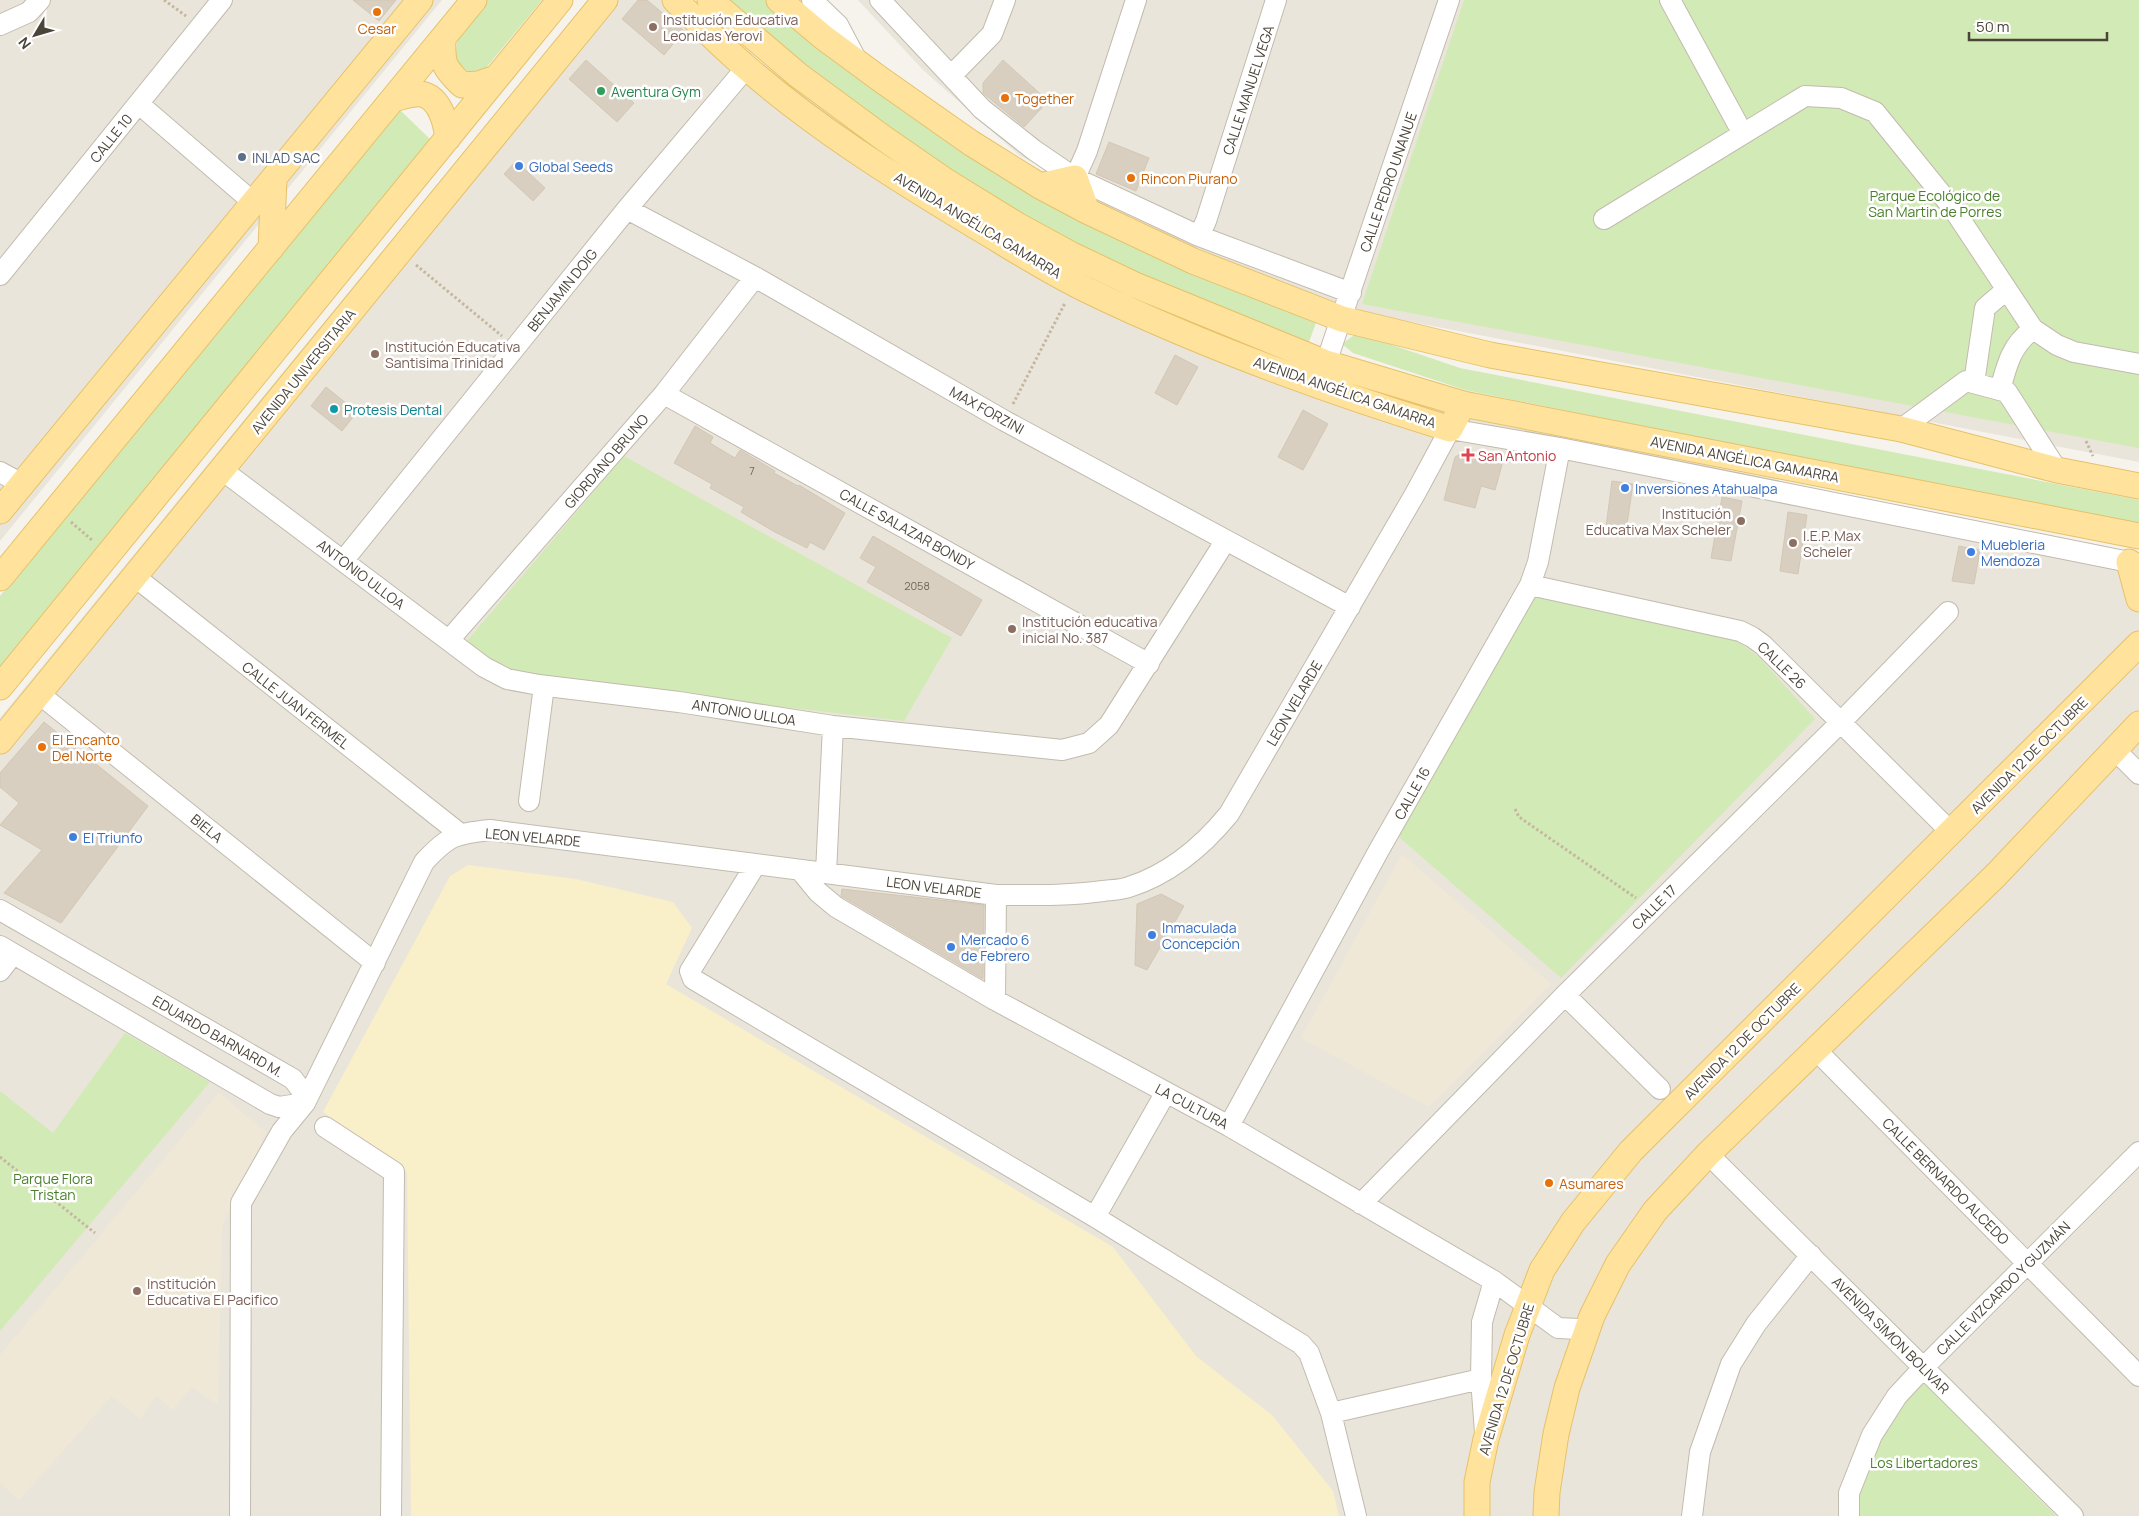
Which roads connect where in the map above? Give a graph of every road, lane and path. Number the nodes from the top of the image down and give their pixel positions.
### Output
1 (40, 0) edge
2 (164, 0) edge
3 (222, 0) edge
4 (420, 0) edge
5 (474, 0) edge
6 (560, 0) edge
7 (605, 0) edge
8 (675, 0) edge
9 (710, 0) edge
10 (779, 0) edge
11 (812, 0) edge
12 (880, 0) edge
13 (1006, 0) edge
14 (1136, 0) edge
15 (1276, 0) edge
16 (1449, 0) edge
17 (1670, 0) edge
18 (0, 25) edge
19 (200, 27) junction
20 (537, 28) junction
21 (443, 38) junction
22 (858, 63) junction
23 (746, 68) junction
24 (951, 76) junction
25 (496, 78) junction
26 (393, 99) junction
27 (138, 104) junction
28 (1005, 128) junction
29 (1743, 134) junction
30 (448, 138) junction
31 (984, 151) junction
32 (478, 156) junction
33 (1075, 178) junction
34 (274, 179) junction
35 (1040, 186) junction
36 (254, 203) junction
37 (627, 209) junction
38 (1087, 211) junction
39 (1604, 219) dead end
40 (1199, 236) junction
41 (270, 248) junction
42 (401, 252) junction
43 (0, 275) edge
44 (755, 277) junction
45 (1076, 284) junction
46 (2006, 290) junction
47 (1350, 293) junction
48 (1342, 319) junction
49 (2033, 329) junction
50 (516, 347) junction
51 (1326, 363) junction
52 (2139, 364) edge
53 (1974, 383) junction
54 (2000, 390) junction
55 (664, 394) junction
56 (1463, 404) junction
57 (1005, 420) junction
58 (1450, 429) junction
59 (1901, 429) junction
60 (1560, 448) junction
61 (222, 470) junction
62 (2058, 470) junction
63 (0, 472) edge
64 (22, 484) junction
65 (2139, 486) edge
66 (56, 510) junction
67 (0, 511) edge
68 (2139, 536) edge
69 (1226, 540) junction
70 (109, 554) junction
71 (343, 561) junction
72 (2134, 563) edge
73 (134, 576) junction
74 (0, 578) edge
75 (1530, 585) junction
76 (2139, 599) edge
77 (1350, 607) junction
78 (1948, 612) dead end
79 (449, 640) junction
80 (2139, 644) edge
81 (1149, 664) junction
82 (544, 686) junction
83 (0, 687) edge
84 (38, 693) junction
85 (1841, 722) junction
86 (2139, 724) edge
87 (832, 726) junction
88 (0, 741) edge
89 (2114, 750) junction
90 (2139, 774) edge
91 (529, 802) dead end
92 (1515, 808) dead end
93 (1952, 833) junction
94 (459, 834) junction
95 (756, 864) junction
96 (800, 870) junction
97 (826, 874) junction
98 (996, 895) junction
99 (1643, 902) dead end
100 (0, 910) edge
101 (7, 950) edge
102 (375, 963) junction
103 (0, 971) edge
104 (1565, 995) junction
105 (996, 1000) junction
106 (1816, 1050) junction
107 (1660, 1089) dead end
108 (1166, 1092) junction
109 (305, 1103) junction
110 (1229, 1126) junction
111 (325, 1127) dead end
112 (2139, 1152) edge
113 (1708, 1154) junction
114 (0, 1157) edge
115 (1361, 1204) junction
116 (1095, 1217) junction
117 (95, 1233) dead end
118 (1811, 1255) junction
119 (2028, 1264) junction
120 (1494, 1281) junction
121 (1527, 1306) junction
122 (1588, 1327) junction
123 (1924, 1367) junction
124 (2139, 1376) edge
125 (1481, 1379) junction
126 (1331, 1413) junction
127 (1486, 1439) junction
128 (240, 1516) edge
129 (391, 1516) edge
130 (1356, 1516) edge
131 (1477, 1516) edge
132 (1546, 1516) edge
133 (1692, 1516) edge
134 (1849, 1516) edge
135 (2073, 1516) edge

1 - 18 street
2 - 19 path
3 - 19 street, CALLE 10
4 - 34 main road
5 - 21 main road
6 - 20 main road
7 - 32 main road, AVENIDA UNIVERSITARIA
8 - 23 main road, AVENIDA ANGÉLICA GAMARRA
9 - 51 main road, AVENIDA ANGÉLICA GAMARRA
10 - 22 main road
11 - 22 street
12 - 24 street
13 - 24 street
14 - 33 street
15 - 40 street, CALLE MANUEL VEGA
16 - 47 street, CALLE PEDRO UNANUE
17 - 29 street
19 - 27 street, CALLE 10
20 - 25 main road
20 - 32 main road
21 - 25 main road
21 - 26 main road
22 - 31 main road
23 - 37 street, BENJAMIN DOIG
23 - 45 main road, AVENIDA ANGÉLICA GAMARRA
24 - 28 street
25 - 30 main road
26 - 30 main road
26 - 41 main road
27 - 36 street
27 - 43 street, CALLE 10
28 - 31 street
28 - 33 street
29 - 39 street
29 - 46 street
30 - 70 main road
31 - 35 main road
32 - 42 main road, AVENIDA UNIVERSITARIA
33 - 35 main road
33 - 38 main road
33 - 40 street
34 - 36 main road
34 - 41 main road
35 - 38 main road
36 - 64 main road
37 - 44 street, MAX FORZINI
37 - 50 street, BENJAMIN DOIG
38 - 48 main road
40 - 47 street
41 - 66 main road
42 - 50 path
42 - 61 main road, AVENIDA UNIVERSITARIA
44 - 55 street, GIORDANO BRUNO
44 - 57 street, MAX FORZINI
45 - 57 path
45 - 58 main road, AVENIDA ANGÉLICA GAMARRA
46 - 49 street
46 - 53 street
47 - 48 street, CALLE PEDRO UNANUE
48 - 51 street, CALLE PEDRO UNANUE
48 - 59 main road
49 - 52 street
49 - 54 street
50 - 71 street, BENJAMIN DOIG
51 - 56 main road, AVENIDA ANGÉLICA GAMARRA
53 - 54 street
53 - 59 street
54 - 62 street
55 - 79 street, GIORDANO BRUNO
55 - 81 street, CALLE SALAZAR BONDY
56 - 58 main road, LEON VELARDE
56 - 68 main road, AVENIDA ANGÉLICA GAMARRA
57 - 69 street, MAX FORZINI
58 - 60 street, AVENIDA ANGÉLICA GAMARRA
58 - 77 street, LEON VELARDE
59 - 62 main road
60 - 72 street, AVENIDA ANGÉLICA GAMARRA
60 - 75 street, CALLE 16
61 - 71 street, ANTONIO ULLOA
61 - 73 main road, AVENIDA UNIVERSITARIA
62 - 65 main road
63 - 64 street
64 - 67 main road
66 - 70 path
66 - 74 main road
69 - 77 street, MAX FORZINI
69 - 81 street, ANTONIO ULLOA
70 - 83 main road
71 - 79 street, ANTONIO ULLOA
72 - 76 main road
73 - 84 main road, AVENIDA UNIVERSITARIA
73 - 94 street, CALLE JUAN FERMEL
75 - 85 street, CALLE 26
75 - 110 street, CALLE 16
77 - 98 street, LEON VELARDE
78 - 85 street, CALLE 17
79 - 82 street, ANTONIO ULLOA
80 - 93 main road, AVENIDA 12 DE OCTUBRE
81 - 87 street, ANTONIO ULLOA
82 - 87 street, ANTONIO ULLOA
82 - 91 street
84 - 88 main road, AVENIDA UNIVERSITARIA
84 - 102 street, BIELA
85 - 93 street, CALLE 26
85 - 104 street, CALLE 17
86 - 89 main road
87 - 97 street
89 - 90 street
89 - 106 main road
92 - 99 path
93 - 121 main road, AVENIDA 12 DE OCTUBRE
94 - 95 street, LEON VELARDE
94 - 102 street, LEON VELARDE
95 - 96 street, LEON VELARDE
95 - 116 street
96 - 97 street, LEON VELARDE
96 - 105 street, LA CULTURA
97 - 98 street, LEON VELARDE
98 - 105 street
100 - 109 street, EDUARDO BARNARD M.
101 - 103 street
101 - 109 street
102 - 109 street, LEON VELARDE
104 - 107 street
104 - 115 street, CALLE 17
105 - 108 street, LA CULTURA
106 - 113 main road
106 - 119 street, CALLE BERNARDO ALCEDO
108 - 110 street, LA CULTURA
108 - 116 street
109 - 128 street, LEON VELARDE
110 - 115 street, LA CULTURA
111 - 129 street
112 - 119 street, CALLE VIZCARDO Y GUZMÁN
113 - 118 street, AVENIDA SIMON BOLIVAR
113 - 122 main road
114 - 117 path
115 - 120 street, LA CULTURA
116 - 126 street
118 - 123 street, AVENIDA SIMON BOLIVAR
118 - 133 street
119 - 123 street, CALLE VIZCARDO Y GUZMÁN
119 - 124 street, CALLE BERNARDO ALCEDO
120 - 121 street, LA CULTURA
120 - 125 street
121 - 122 street, LA CULTURA
121 - 127 main road, AVENIDA 12 DE OCTUBRE
122 - 132 main road
123 - 134 street, CALLE VIZCARDO Y GUZMÁN
123 - 135 street, AVENIDA SIMON BOLIVAR
125 - 126 street
125 - 127 street
126 - 130 street
127 - 131 main road, AVENIDA 12 DE OCTUBRE

